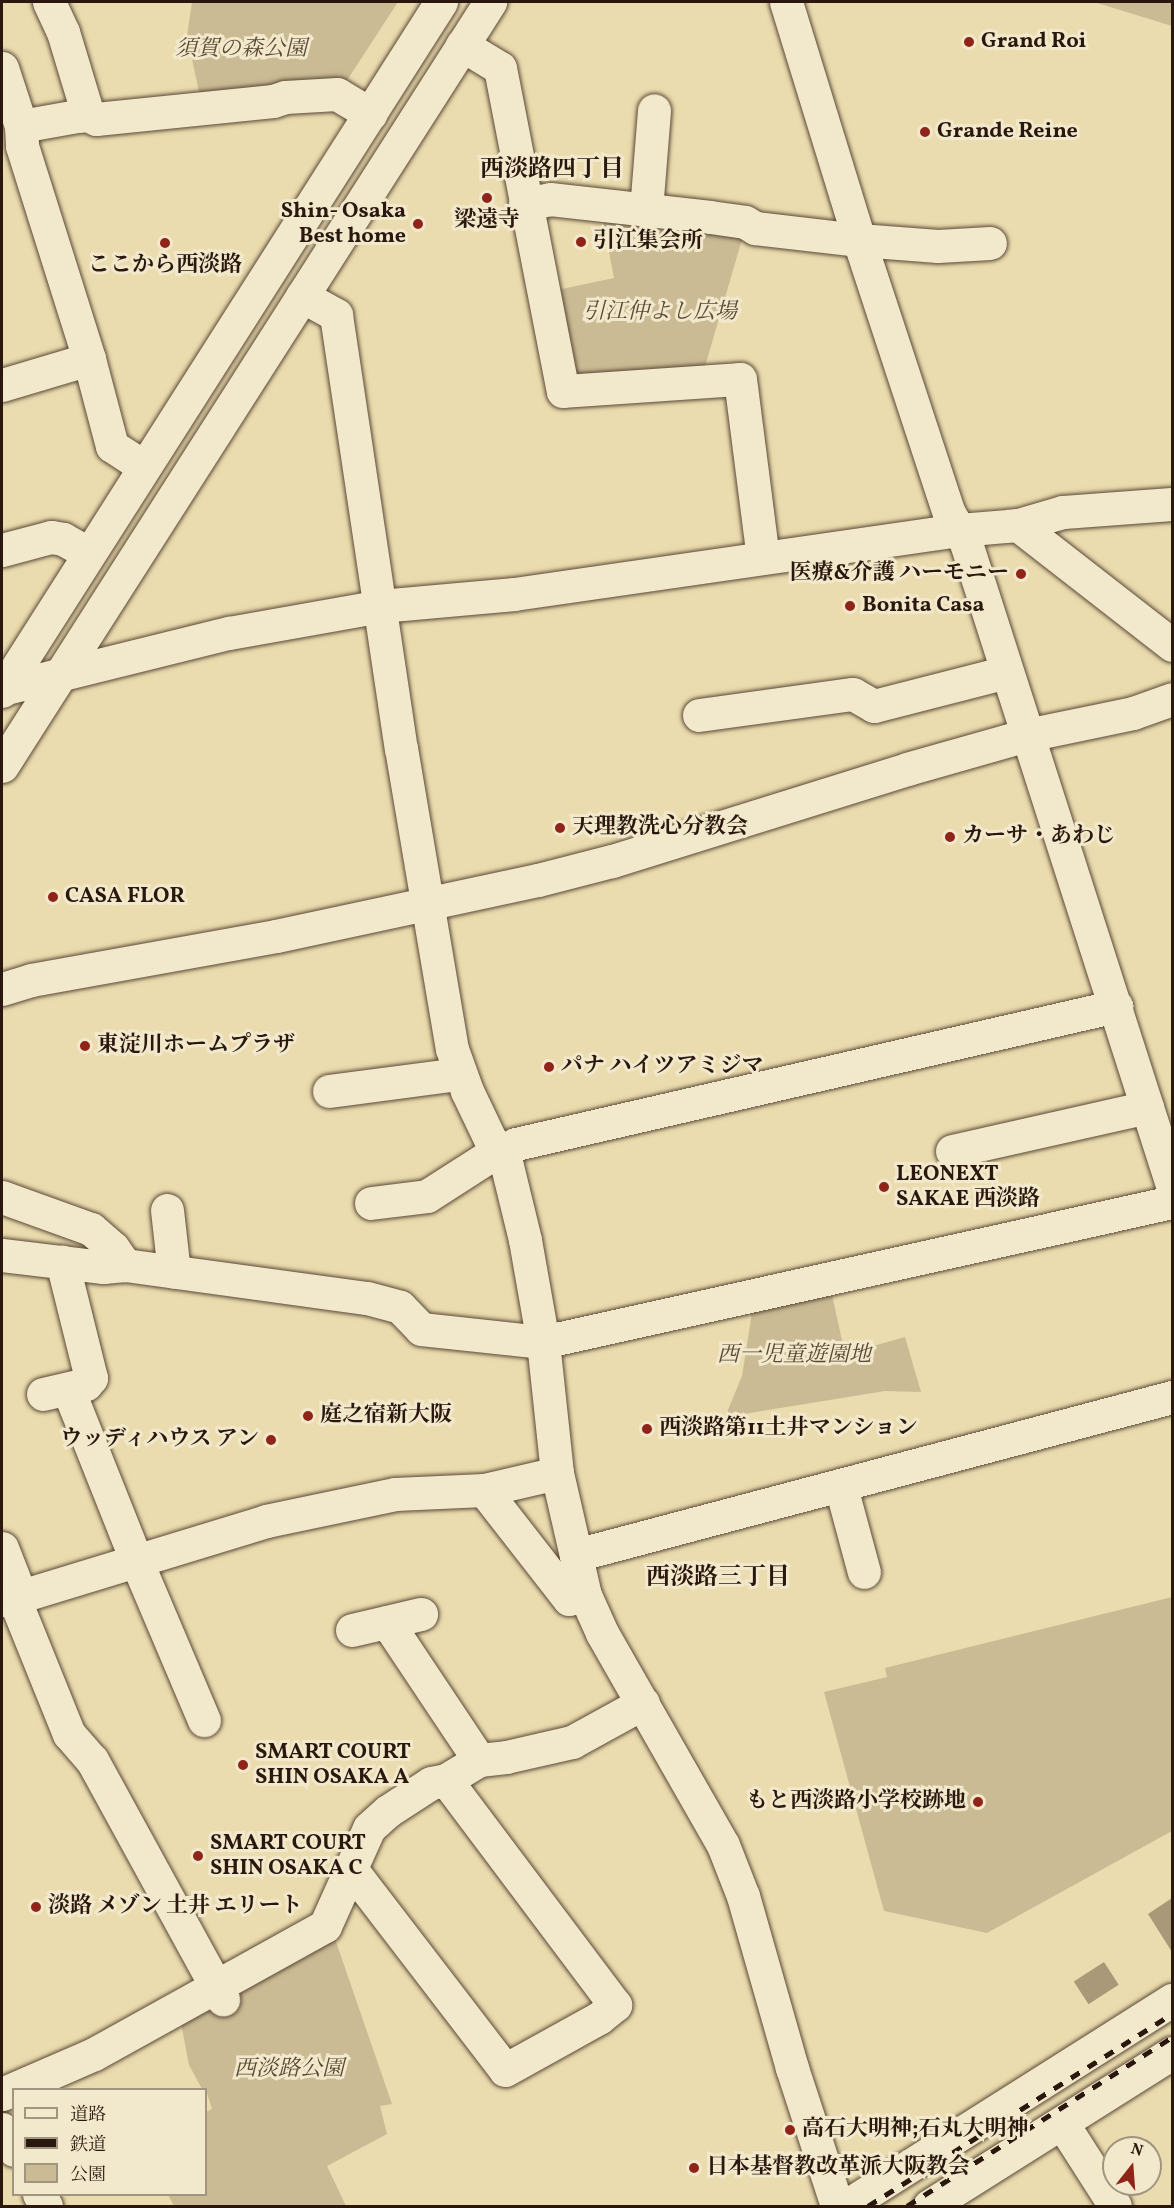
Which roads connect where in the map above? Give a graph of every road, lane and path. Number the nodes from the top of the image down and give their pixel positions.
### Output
1 (49, 2) edge
2 (441, 2) edge
3 (490, 2) edge
4 (786, 2) edge
5 (462, 45) junction
6 (3, 76) edge
7 (654, 111) dead end
8 (370, 114) junction
9 (88, 115) junction
10 (21, 126) junction
11 (525, 204) junction
12 (646, 210) junction
13 (859, 240) junction
14 (990, 243) dead end
15 (302, 296) junction
16 (89, 359) junction
17 (2, 385) edge
18 (144, 467) junction
19 (1173, 504) edge
20 (1018, 525) junction
21 (959, 530) junction
22 (2, 550) edge
23 (88, 553) junction
24 (763, 558) junction
25 (380, 606) junction
26 (1173, 645) edge
27 (1006, 672) junction
28 (59, 675) junction
29 (2, 689) edge
30 (1173, 699) edge
31 (699, 715) dead end
32 (1027, 735) junction
33 (2, 766) edge
34 (427, 906) junction
35 (2, 989) edge
36 (1116, 1006) junction
37 (459, 1074) junction
38 (329, 1091) dead end
39 (1158, 1117) edge
40 (952, 1151) dead end
41 (498, 1152) junction
42 (1173, 1185) edge
43 (2, 1197) edge
44 (1173, 1202) edge
45 (371, 1203) dead end
46 (167, 1210) dead end
47 (2, 1255) edge
48 (62, 1262) junction
49 (125, 1265) junction
50 (174, 1272) junction
51 (543, 1342) junction
52 (76, 1387) junction
53 (43, 1394) dead end
54 (1173, 1397) edge
55 (557, 1473) junction
56 (841, 1487) junction
57 (484, 1490) junction
58 (2, 1548) edge
59 (576, 1556) junction
60 (136, 1560) junction
61 (864, 1572) dead end
62 (585, 1595) junction
63 (10, 1599) edge
64 (421, 1614) dead end
65 (387, 1623) junction
66 (352, 1630) dead end
67 (643, 1703) junction
68 (204, 1720) dead end
69 (478, 1760) junction
70 (446, 1780) junction
71 (351, 1869) junction
72 (218, 1993) junction
73 (1173, 2000) edge
74 (1173, 2054) edge
75 (16, 2088) edge
76 (1062, 2123) junction
77 (2, 2129) edge
78 (945, 2144) junction
79 (12, 2146) edge
80 (970, 2181) junction
81 (837, 2206) edge
82 (846, 2206) edge
83 (929, 2206) edge
84 (1114, 2206) edge

1 - 9 street
2 - 8 street
3 - 5 street
4 - 13 street
5 - 11 street
5 - 15 street
6 - 10 street
7 - 12 street
8 - 9 street
8 - 18 street
9 - 10 street
10 - 16 street
11 - 12 street
11 - 24 street
12 - 13 street
13 - 14 street
13 - 21 street
15 - 25 street
15 - 28 street
16 - 17 street
16 - 18 street
18 - 23 street
19 - 20 street
20 - 21 street
20 - 26 street
21 - 24 street
21 - 27 street
22 - 23 street
23 - 29 street
24 - 25 street
25 - 28 street
25 - 34 street
27 - 31 street
27 - 32 street
28 - 29 street
28 - 33 street
30 - 32 street
32 - 34 street
32 - 36 street
34 - 35 street
34 - 37 street
36 - 39 street
36 - 41 street
37 - 38 street
37 - 41 street
39 - 40 street
39 - 42 street
41 - 45 street
41 - 51 street
43 - 49 street
44 - 51 street
46 - 50 street
47 - 48 street
48 - 49 street
48 - 52 street
49 - 50 street
50 - 51 street
51 - 55 street
52 - 53 street
52 - 60 street
54 - 56 street
55 - 57 street
55 - 59 street
56 - 59 street
56 - 61 street
57 - 60 street
57 - 62 street
58 - 63 street
59 - 62 street
60 - 63 street
60 - 68 street
62 - 67 street
63 - 72 street
64 - 65 street
65 - 66 street
65 - 69 street
67 - 69 street
67 - 81 street
69 - 70 street
70 - 71 street
70 - 71 street
71 - 72 street
72 - 75 street
73 - 78 street
74 - 76 street
76 - 80 street
76 - 84 street
77 - 79 street
78 - 80 street
78 - 82 street
80 - 83 street

